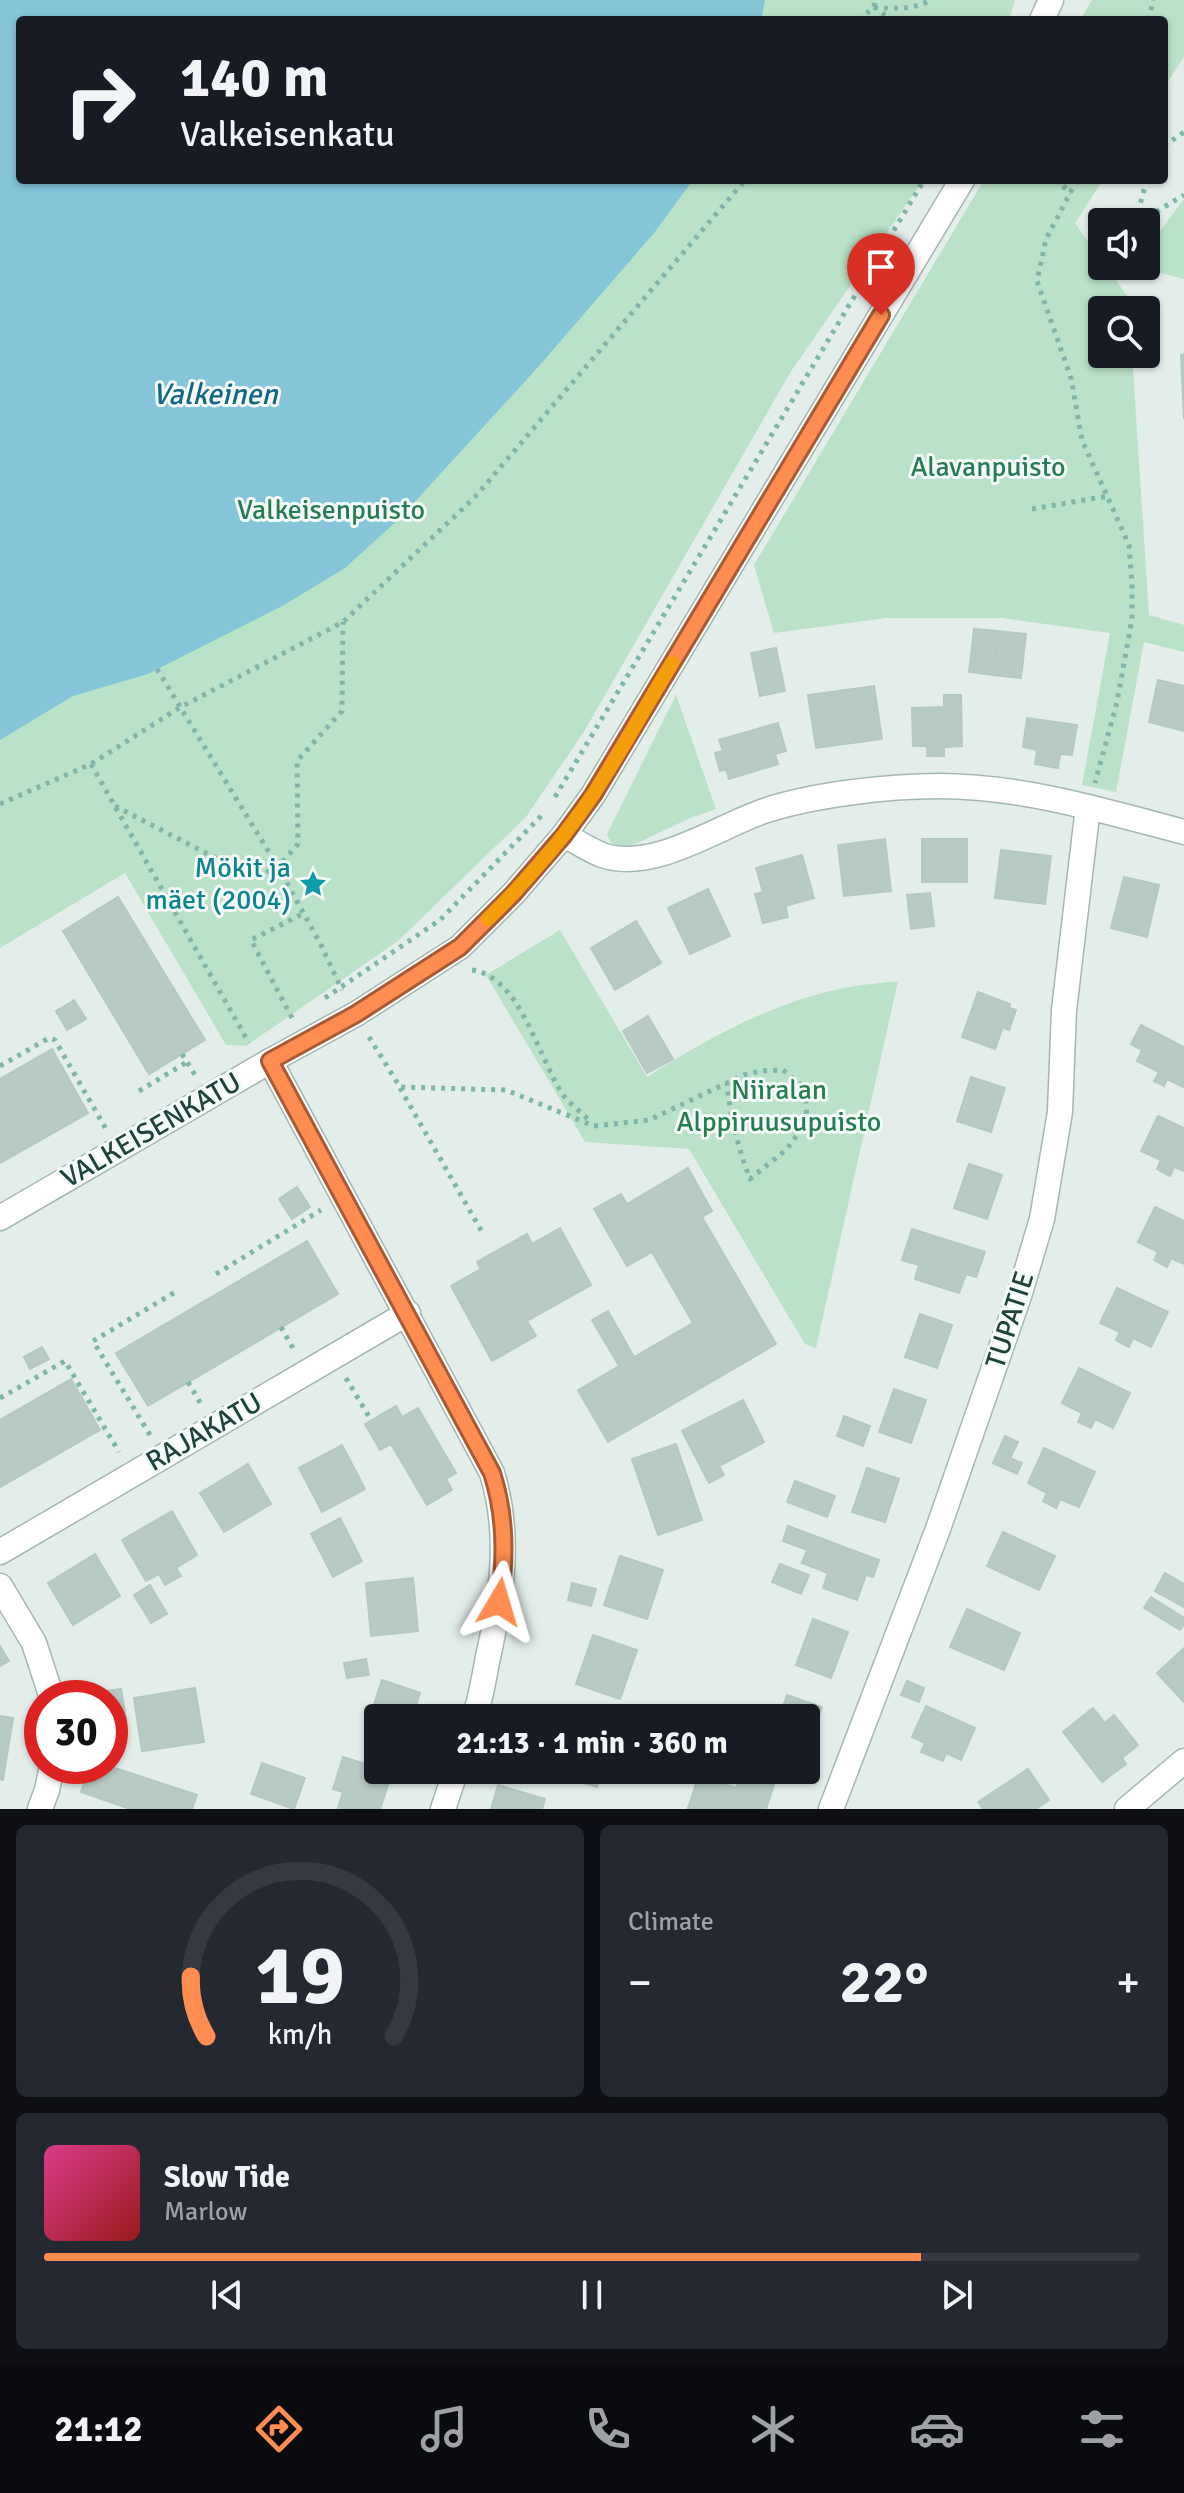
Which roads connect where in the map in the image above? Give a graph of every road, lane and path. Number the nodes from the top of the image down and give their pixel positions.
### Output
1 (931, 0) edge
2 (874, 3) edge
3 (742, 184) edge
4 (922, 184) edge
5 (960, 184) edge
6 (1060, 184) edge
7 (1075, 184) edge
8 (1146, 184) edge
9 (1071, 193) junction
10 (1184, 195) edge
11 (1140, 208) edge
12 (1160, 209) edge
13 (1108, 496) junction
14 (1032, 509) dead end
15 (343, 622) junction
16 (157, 669) dead end
17 (179, 708) junction
18 (91, 764) junction
19 (554, 799) dead end
20 (0, 804) edge
21 (115, 806) junction
22 (1088, 807) junction
23 (548, 809) dead end
24 (1184, 832) edge
25 (564, 835) junction
26 (278, 867) junction
27 (304, 913) junction
28 (463, 969) dead end
29 (341, 988) junction
30 (316, 1003) dead end
31 (304, 1010) dead end
32 (356, 1014) junction
33 (292, 1018) junction
34 (281, 1024) dead end
35 (260, 1037) dead end
36 (182, 1054) dead end
37 (270, 1061) junction
38 (187, 1062) junction
39 (0, 1066) edge
40 (208, 1069) dead end
41 (195, 1076) junction
42 (183, 1083) dead end
43 (727, 1083) junction
44 (400, 1087) junction
45 (139, 1091) dead end
46 (594, 1126) junction
47 (106, 1130) dead end
48 (332, 1203) dead end
49 (0, 1218) edge
50 (482, 1232) dead end
51 (216, 1274) dead end
52 (177, 1291) dead end
53 (408, 1313) junction
54 (281, 1327) dead end
55 (333, 1357) junction
56 (299, 1358) dead end
57 (188, 1382) dead end
58 (0, 1398) edge
59 (206, 1412) dead end
60 (371, 1420) dead end
61 (154, 1442) dead end
62 (124, 1460) dead end
63 (0, 1552) edge
64 (0, 1586) edge
65 (48, 1680) edge
66 (477, 1704) edge
67 (1184, 1761) edge
68 (48, 1784) edge
69 (451, 1784) edge
70 (40, 1809) edge
71 (443, 1809) edge
72 (831, 1809) edge
73 (1127, 1809) edge

1 - 2 path
3 - 15 path
4 - 19 path
5 - 25 street, VALKEISENKATU
6 - 9 path
7 - 9 path
8 - 11 path
9 - 13 path
10 - 12 path
13 - 14 path
13 - 22 path
15 - 17 path
15 - 26 path
16 - 17 path
17 - 18 path
17 - 26 path
18 - 20 path
18 - 21 path
21 - 26 path
21 - 35 path
22 - 24 street
22 - 25 street
22 - 72 street, TUPATIE
23 - 29 path
25 - 32 street, VALKEISENKATU
26 - 27 path
27 - 29 path
27 - 33 path
28 - 46 path
29 - 30 path
29 - 32 path
31 - 33 path
32 - 37 street, VALKEISENKATU
32 - 44 path
33 - 34 path
36 - 38 path
37 - 49 street, VALKEISENKATU
37 - 53 street
38 - 41 path
38 - 45 path
39 - 47 path
40 - 41 path
41 - 42 path
43 - 43 path
43 - 46 path
44 - 46 path
44 - 50 path
48 - 51 path
52 - 61 path
53 - 55 street, RAJAKATU
53 - 66 street
54 - 56 path
55 - 60 path
55 - 63 street, RAJAKATU
57 - 59 path
58 - 62 path
64 - 65 street
67 - 73 street
68 - 70 street
69 - 71 street

